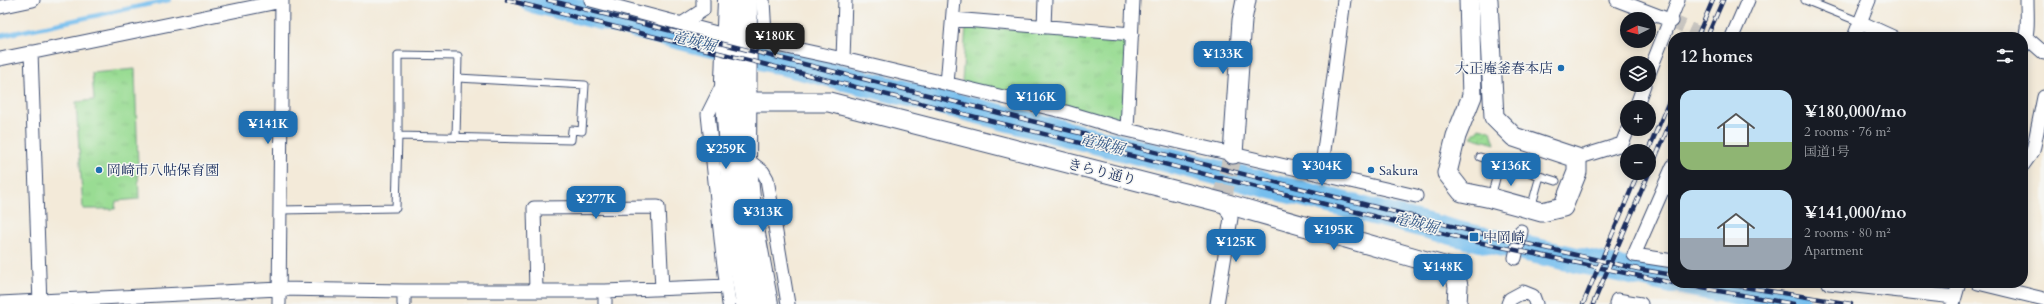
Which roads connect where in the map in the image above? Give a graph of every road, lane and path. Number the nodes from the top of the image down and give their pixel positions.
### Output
1 (31, 0) edge
2 (282, 0) edge
3 (591, 0) edge
4 (703, 0) edge
5 (729, 0) edge
6 (746, 0) edge
7 (763, 0) edge
8 (844, 0) edge
9 (954, 0) edge
10 (1045, 0) edge
11 (1133, 0) edge
12 (1246, 0) edge
13 (1344, 0) edge
14 (1469, 0) edge
15 (1488, 0) edge
16 (1618, 0) edge
17 (1678, 0) edge
18 (1748, 0) edge
19 (1805, 0) edge
20 (1869, 0) edge
21 (2027, 0) edge
22 (605, 2) edge
23 (0, 7) edge
24 (953, 19) junction
25 (1671, 20) junction
26 (1860, 22) junction
27 (683, 23) junction
28 (1044, 27) junction
29 (1734, 32) edge
30 (1856, 32) edge
31 (1882, 32) edge
32 (2026, 32) edge
33 (1132, 34) junction
34 (737, 36) junction
35 (2028, 45) edge
36 (31, 52) junction
37 (2044, 53) edge
38 (1656, 56) edge
39 (0, 59) edge
40 (844, 59) junction
41 (458, 78) junction
42 (726, 80) junction
43 (947, 84) junction
44 (2044, 97) edge
45 (746, 102) junction
46 (1127, 130) junction
47 (398, 136) junction
48 (1625, 136) edge
49 (456, 137) junction
50 (1233, 154) junction
51 (1480, 157) dead end
52 (745, 158) junction
53 (1577, 158) junction
54 (2028, 158) edge
55 (1500, 164) junction
56 (1321, 173) junction
57 (1540, 176) junction
58 (1556, 181) dead end
59 (1668, 191) edge
60 (1416, 196) dead end
61 (1491, 198) junction
62 (1224, 203) junction
63 (1530, 209) junction
64 (280, 210) junction
65 (734, 224) junction
66 (1521, 231) dead end
67 (723, 258) junction
68 (1515, 258) dead end
69 (1668, 261) edge
70 (726, 286) junction
71 (1864, 288) edge
72 (1958, 288) edge
73 (1999, 288) edge
74 (280, 289) junction
75 (662, 289) junction
76 (536, 291) junction
77 (404, 298) edge
78 (486, 298) edge
79 (605, 298) edge
80 (2044, 299) edge
81 (1954, 301) edge
82 (0, 303) edge
83 (40, 303) edge
84 (279, 304) edge
85 (729, 304) edge
86 (747, 304) edge
87 (767, 304) edge
88 (788, 304) edge
89 (1217, 304) edge
90 (1457, 304) edge
91 (1508, 304) edge
92 (1536, 304) edge
93 (1616, 304) edge
94 (1641, 304) edge

1 - 23 street
2 - 36 street
2 - 64 street
3 - 22 street
4 - 27 street
5 - 34 highway
6 - 34 highway
7 - 40 street
8 - 40 street
9 - 24 street
10 - 28 street
11 - 33 street
12 - 50 street
13 - 56 street
14 - 61 street
15 - 53 street
16 - 25 street
17 - 25 street
18 - 29 street
19 - 26 lane
20 - 26 street
21 - 32 street
22 - 27 street
24 - 28 street
24 - 43 street
25 - 38 street
26 - 30 street
26 - 31 street
27 - 34 street
28 - 33 street
33 - 46 street
34 - 42 highway
34 - 45 highway
35 - 37 street
36 - 39 street
36 - 83 street
40 - 43 street
41 - 47 lane
41 - 49 lane
41 - 49 lane
42 - 65 highway
42 - 67 street
43 - 46 street
44 - 54 street
45 - 52 highway
45 - 62 street, きらり通り
46 - 50 street
47 - 49 lane
47 - 64 lane
48 - 53 street
50 - 56 street
51 - 55 lane
52 - 87 highway
52 - 88 street
53 - 63 street
55 - 57 lane
55 - 61 lane
56 - 60 street
57 - 58 lane
57 - 63 lane
59 - 69 street
61 - 63 street
62 - 89 street
62 - 90 street, きらり通り
64 - 74 street
65 - 67 street
65 - 86 highway
66 - 68 street
67 - 70 street
70 - 75 street
70 - 85 street
71 - 81 street
72 - 81 street
73 - 80 street
74 - 77 street
74 - 83 street
74 - 84 street
75 - 76 street
75 - 79 street
76 - 78 street
76 - 79 street
77 - 78 street
82 - 83 street
91 - 92 street
93 - 94 street

